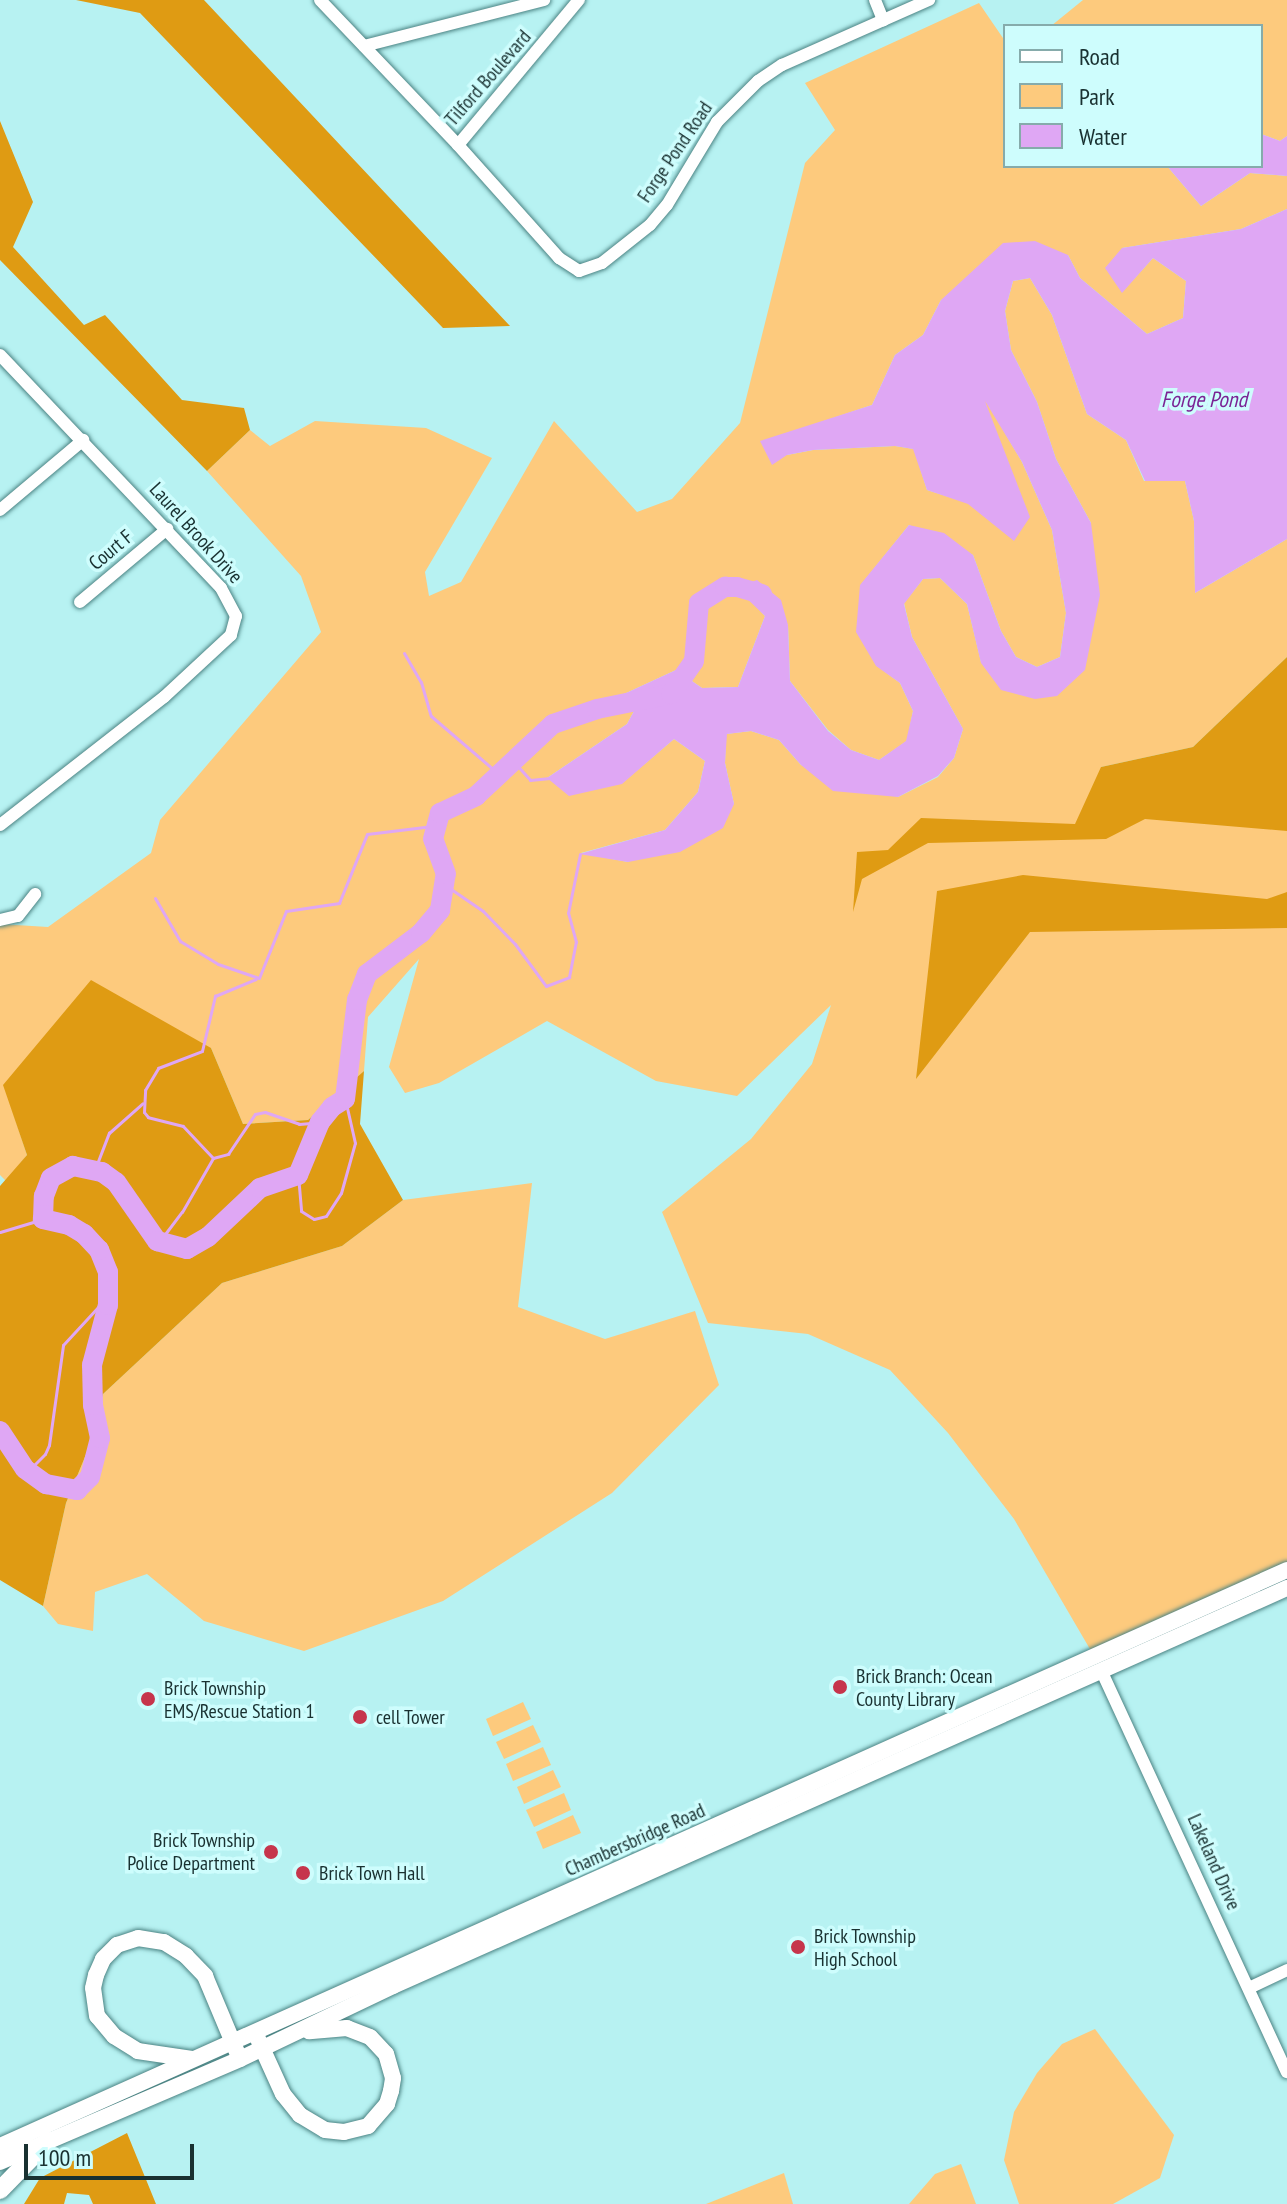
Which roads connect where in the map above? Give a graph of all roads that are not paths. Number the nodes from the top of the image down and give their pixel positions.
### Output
1 (320, 0) edge
2 (544, 0) edge
3 (564, 0) edge
4 (579, 0) edge
5 (875, 0) edge
6 (929, 0) edge
7 (568, 14) junction
8 (883, 20) junction
9 (364, 46) junction
10 (458, 145) junction
11 (0, 355) edge
12 (83, 440) junction
13 (0, 510) edge
14 (167, 529) junction
15 (80, 602) dead end
16 (0, 825) edge
17 (35, 894) dead end
18 (0, 920) edge
19 (1287, 1570) edge
20 (1287, 1588) edge
21 (1101, 1670) junction
22 (1287, 1970) edge
23 (1249, 1988) junction
24 (255, 2031) junction
25 (291, 2034) junction
26 (233, 2042) junction
27 (262, 2048) junction
28 (194, 2059) junction
29 (240, 2059) junction
30 (1287, 2072) edge
31 (48, 2141) junction
32 (0, 2146) edge
33 (0, 2162) edge
34 (0, 2190) edge

1 - 9 street, Forge Pond Road
2 - 9 street
3 - 7 street
4 - 7 street, Tilford Boulevard
5 - 8 street
6 - 8 street, Forge Pond Road
7 - 10 street, Tilford Boulevard
8 - 10 street, Forge Pond Road
9 - 10 street, Forge Pond Road
11 - 12 street, Laurel Brook Drive
12 - 13 street
12 - 14 street, Laurel Brook Drive
14 - 15 street, Court F
14 - 16 street, Laurel Brook Drive
17 - 18 street
19 - 24 main road, Chambersbridge Road
20 - 21 main road, Chambersbridge Road
21 - 23 street, Lakeland Drive
21 - 25 main road, Chambersbridge Road
22 - 23 street
23 - 30 street, Lakeland Drive
24 - 26 main road, Chambersbridge Road
24 - 27 main road
25 - 27 main road, Chambersbridge Road
25 - 27 main road
26 - 28 main road, Chambersbridge Road
26 - 28 main road
26 - 29 main road
27 - 29 main road, Chambersbridge Road
28 - 32 main road, Chambersbridge Road
29 - 31 main road, Chambersbridge Road
31 - 33 main road, Chambersbridge Road
31 - 34 highway

